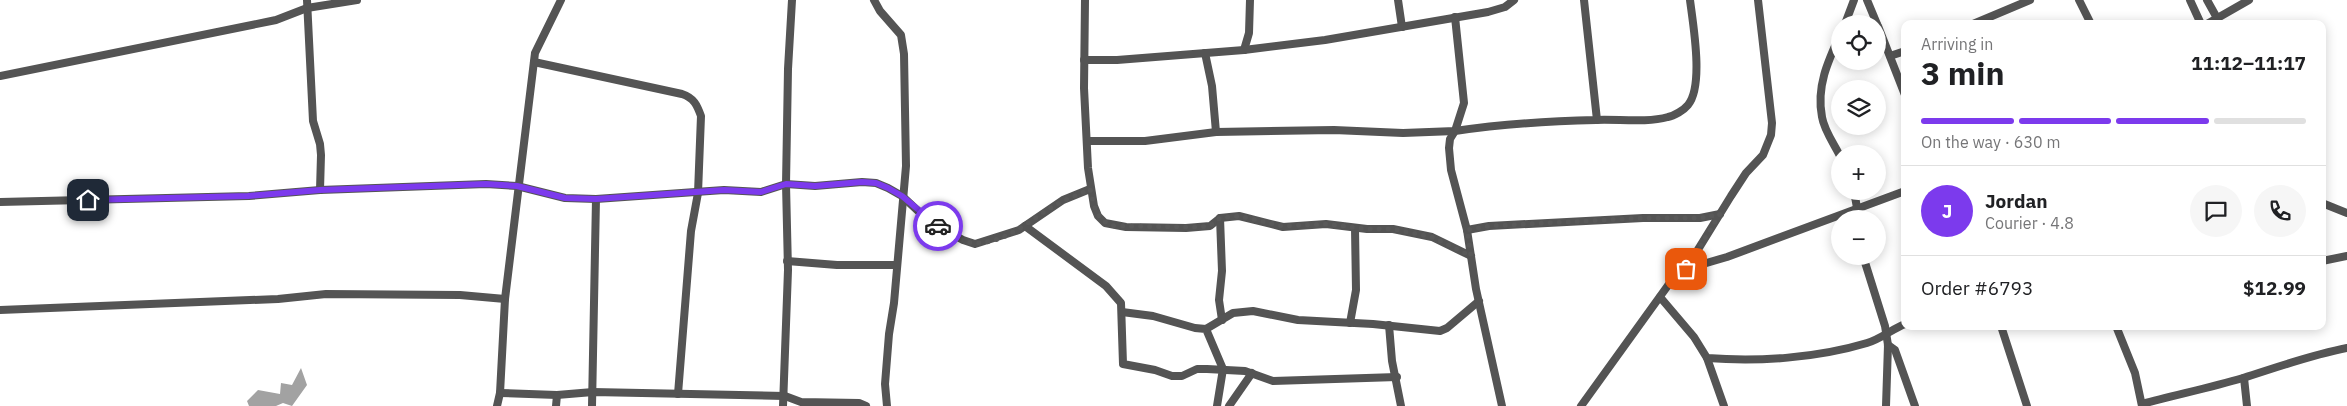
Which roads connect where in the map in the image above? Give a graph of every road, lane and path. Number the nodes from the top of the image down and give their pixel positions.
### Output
1 (357, 0) edge
2 (561, 0) edge
3 (792, 0) edge
4 (874, 0) edge
5 (1085, 0) edge
6 (1250, 0) edge
7 (1398, 0) edge
8 (1514, 0) edge
9 (1584, 0) edge
10 (1690, 0) edge
11 (1758, 0) edge
12 (1854, 0) edge
13 (1866, 0) edge
14 (2030, 0) edge
15 (2080, 0) edge
16 (2190, 0) edge
17 (2207, 0) edge
18 (2249, 0) edge
19 (307, 4) edge
20 (1848, 15) edge
21 (1873, 15) edge
22 (1455, 17) junction
23 (2217, 18) junction
24 (1982, 20) edge
25 (2089, 20) edge
26 (2199, 20) edge
27 (2214, 20) edge
28 (1402, 28) junction
29 (1886, 46) edge
30 (1244, 50) junction
31 (1901, 52) edge
32 (1204, 53) junction
33 (1831, 55) edge
34 (1890, 56) junction
35 (1084, 60) junction
36 (534, 62) junction
37 (0, 76) edge
38 (1901, 85) edge
39 (1597, 120) junction
40 (1455, 131) junction
41 (1216, 132) junction
42 (1087, 141) junction
43 (1835, 145) edge
44 (786, 184) junction
45 (517, 186) junction
46 (1090, 189) junction
47 (320, 190) junction
48 (1901, 192) edge
49 (698, 193) junction
50 (902, 196) junction
51 (596, 199) junction
52 (1856, 200) edge
53 (0, 202) edge
54 (2326, 205) edge
55 (1858, 208) junction
56 (2347, 213) edge
57 (1720, 214) junction
58 (1220, 218) junction
59 (1025, 226) junction
60 (1356, 228) junction
61 (1467, 230) junction
62 (1471, 256) junction
63 (2347, 256) edge
64 (2326, 260) edge
65 (787, 261) junction
66 (897, 265) junction
67 (1866, 265) edge
68 (1686, 269) junction
69 (1660, 297) junction
70 (505, 298) junction
71 (1479, 300) junction
72 (0, 310) edge
73 (1122, 312) junction
74 (1222, 320) junction
75 (1350, 323) junction
76 (1389, 325) junction
77 (1901, 326) edge
78 (1206, 329) junction
79 (2002, 330) edge
80 (2118, 330) edge
81 (1887, 334) junction
82 (1888, 345) junction
83 (2347, 348) edge
84 (1707, 358) junction
85 (1223, 369) junction
86 (1252, 373) junction
87 (1396, 377) junction
88 (2244, 378) junction
89 (593, 392) junction
90 (500, 393) junction
91 (678, 394) junction
92 (557, 395) junction
93 (785, 396) junction
94 (2142, 405) edge
95 (497, 406) edge
96 (556, 406) edge
97 (592, 406) edge
98 (783, 406) edge
99 (866, 406) edge
100 (887, 406) edge
101 (1218, 406) edge
102 (1229, 406) edge
103 (1401, 406) edge
104 (1502, 406) edge
105 (1582, 406) edge
106 (1724, 406) edge
107 (1886, 406) edge
108 (1915, 406) edge
109 (2026, 406) edge
110 (2248, 406) edge

1 - 19 street
2 - 36 street
3 - 44 street
4 - 50 street
5 - 35 street
6 - 30 street
7 - 28 street
8 - 22 street
9 - 39 street
10 - 39 street
11 - 57 street
12 - 20 street
13 - 21 street
14 - 24 street
15 - 25 street
16 - 26 street
17 - 23 street
18 - 23 street
19 - 37 street
19 - 47 street
22 - 28 street
22 - 40 street
23 - 27 street
28 - 30 street
29 - 34 street
30 - 32 street
31 - 34 street
32 - 35 street
32 - 41 street
33 - 43 street
34 - 38 street
35 - 42 street
36 - 45 street
36 - 49 street
39 - 40 street
40 - 41 street
40 - 61 street
41 - 42 street
42 - 46 street
44 - 49 street
44 - 50 street
44 - 65 street
45 - 47 street
45 - 51 street
45 - 70 street
46 - 58 street
46 - 59 street
47 - 53 street
48 - 55 street
49 - 51 street
49 - 91 street
50 - 59 street
50 - 66 street
51 - 89 street
52 - 55 street
54 - 56 street
55 - 68 street
57 - 61 street
57 - 68 street
58 - 60 street
58 - 74 street
59 - 73 street
60 - 62 street
60 - 75 street
61 - 62 street
62 - 71 street
63 - 64 street
65 - 66 street
65 - 93 street
66 - 100 street
67 - 81 street
68 - 69 street
69 - 84 street
69 - 105 street
70 - 72 street
70 - 90 street
71 - 76 street
71 - 104 street
73 - 78 street
73 - 85 street
74 - 75 street
74 - 78 street
75 - 76 street
76 - 87 street
77 - 81 street
78 - 85 street
79 - 109 street
80 - 94 street
81 - 82 street
81 - 84 street
82 - 107 street
82 - 108 street
83 - 88 street
84 - 106 street
85 - 86 street
85 - 101 street
86 - 87 street
86 - 102 street
87 - 103 street
88 - 94 street
88 - 110 street
89 - 91 street
89 - 92 street
89 - 97 street
90 - 92 street
90 - 95 street
91 - 93 street
92 - 96 street
93 - 98 street
93 - 99 street

